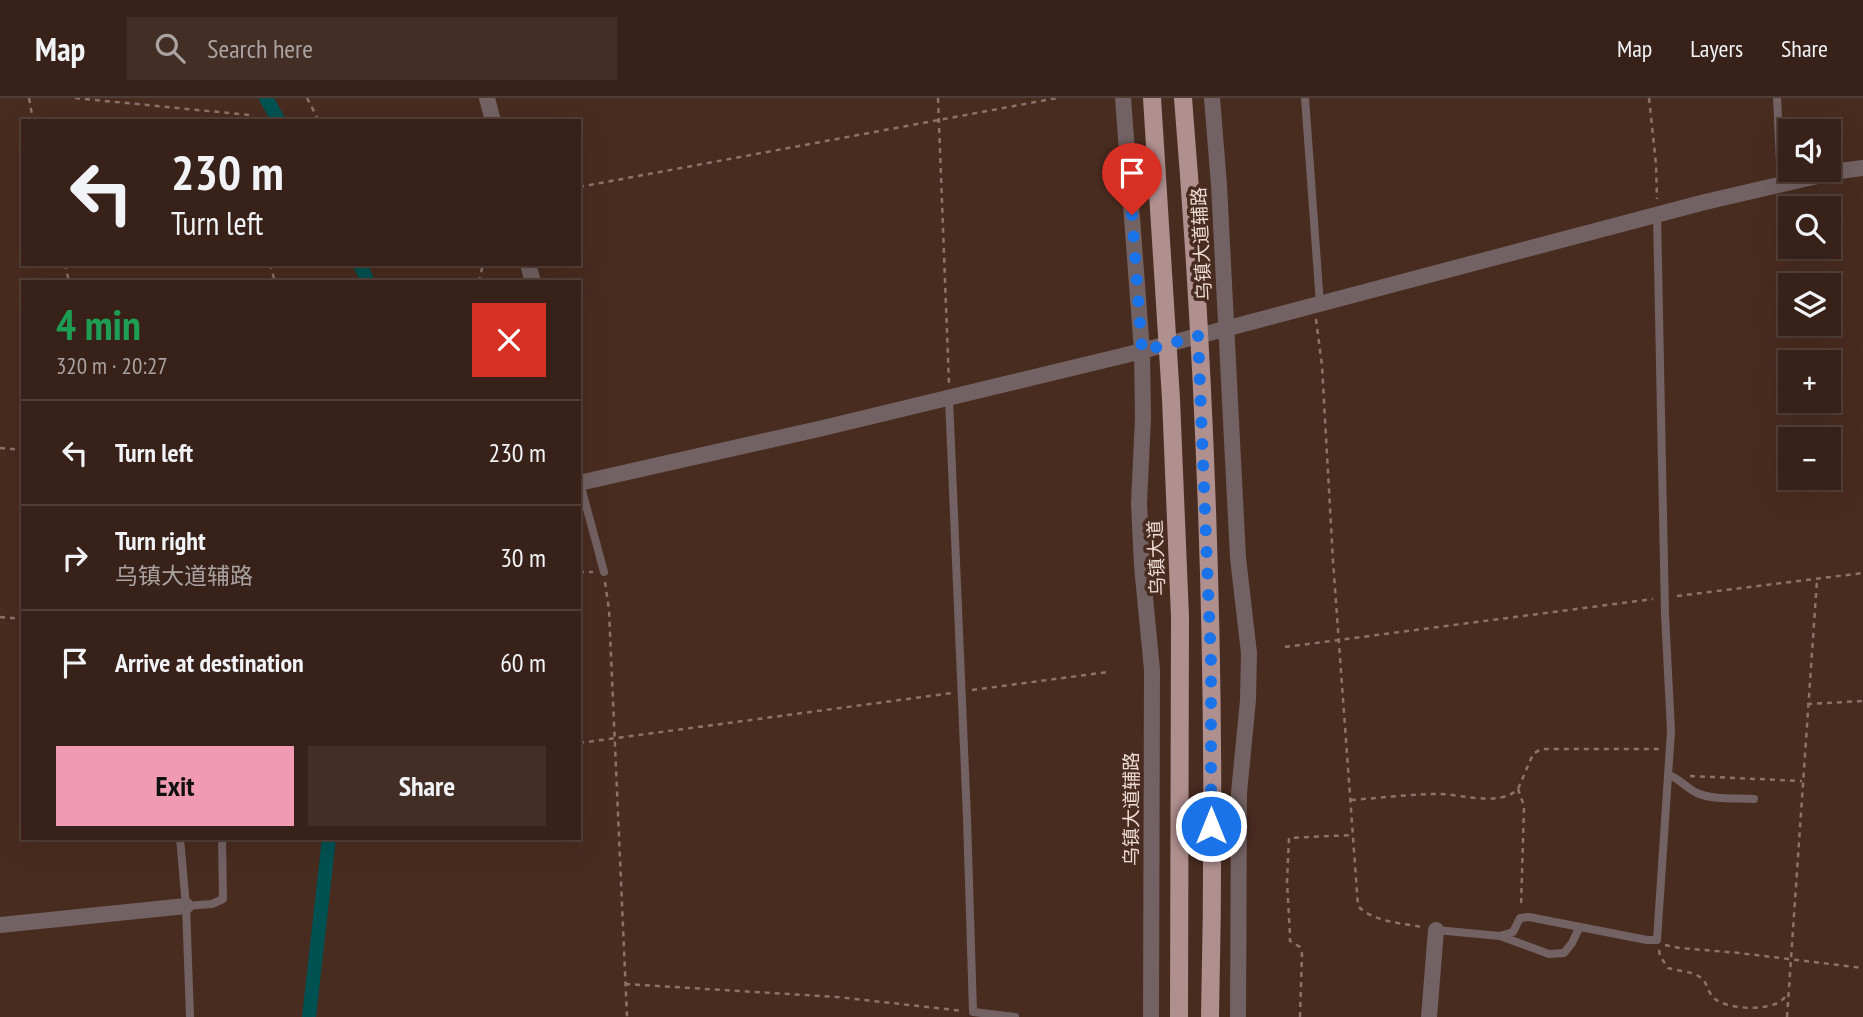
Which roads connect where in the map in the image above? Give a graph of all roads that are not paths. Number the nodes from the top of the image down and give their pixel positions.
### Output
1 (487, 98) edge
2 (1123, 98) edge
3 (1152, 98) edge
4 (1183, 98) edge
5 (1212, 98) edge
6 (1306, 98) edge
7 (1777, 98) edge
8 (492, 119) edge
9 (1863, 168) edge
10 (1782, 183) junction
11 (1657, 214) junction
12 (1317, 304) junction
13 (1227, 330) junction
14 (1198, 336) junction
15 (1167, 344) junction
16 (1142, 351) junction
17 (949, 398) junction
18 (581, 482) edge
19 (581, 489) edge
20 (604, 572) road end
21 (1669, 775) junction
22 (1754, 799) dead end
23 (180, 840) edge
24 (222, 840) edge
25 (186, 906) junction
26 (0, 925) edge
27 (1579, 928) junction
28 (1436, 930) joint
29 (1500, 936) junction
30 (190, 1017) edge
31 (1015, 1017) edge
32 (1150, 1017) edge
33 (1179, 1017) edge
34 (1210, 1017) edge
35 (1238, 1017) edge
36 (1429, 1017) edge

1 - 8 street
2 - 16 street, 乌镇大道辅路
3 - 15 main road, 乌镇大道
4 - 14 main road
5 - 13 street, 乌镇大道辅路
6 - 12 lane
7 - 10 lane
9 - 10 street
10 - 11 street
11 - 12 street
11 - 21 lane
12 - 13 street
13 - 14 street
13 - 35 street, 乌镇大道辅路
14 - 15 street
14 - 34 main road
15 - 16 street
15 - 33 main road, 乌镇大道
16 - 17 street
16 - 32 street, 乌镇大道辅路
17 - 18 street
17 - 31 lane
19 - 20 lane
21 - 22 lane
21 - 27 lane
23 - 25 lane
24 - 25 lane
25 - 26 street
25 - 30 lane
27 - 29 lane
27 - 29 lane
28 - 29 lane
28 - 36 street

